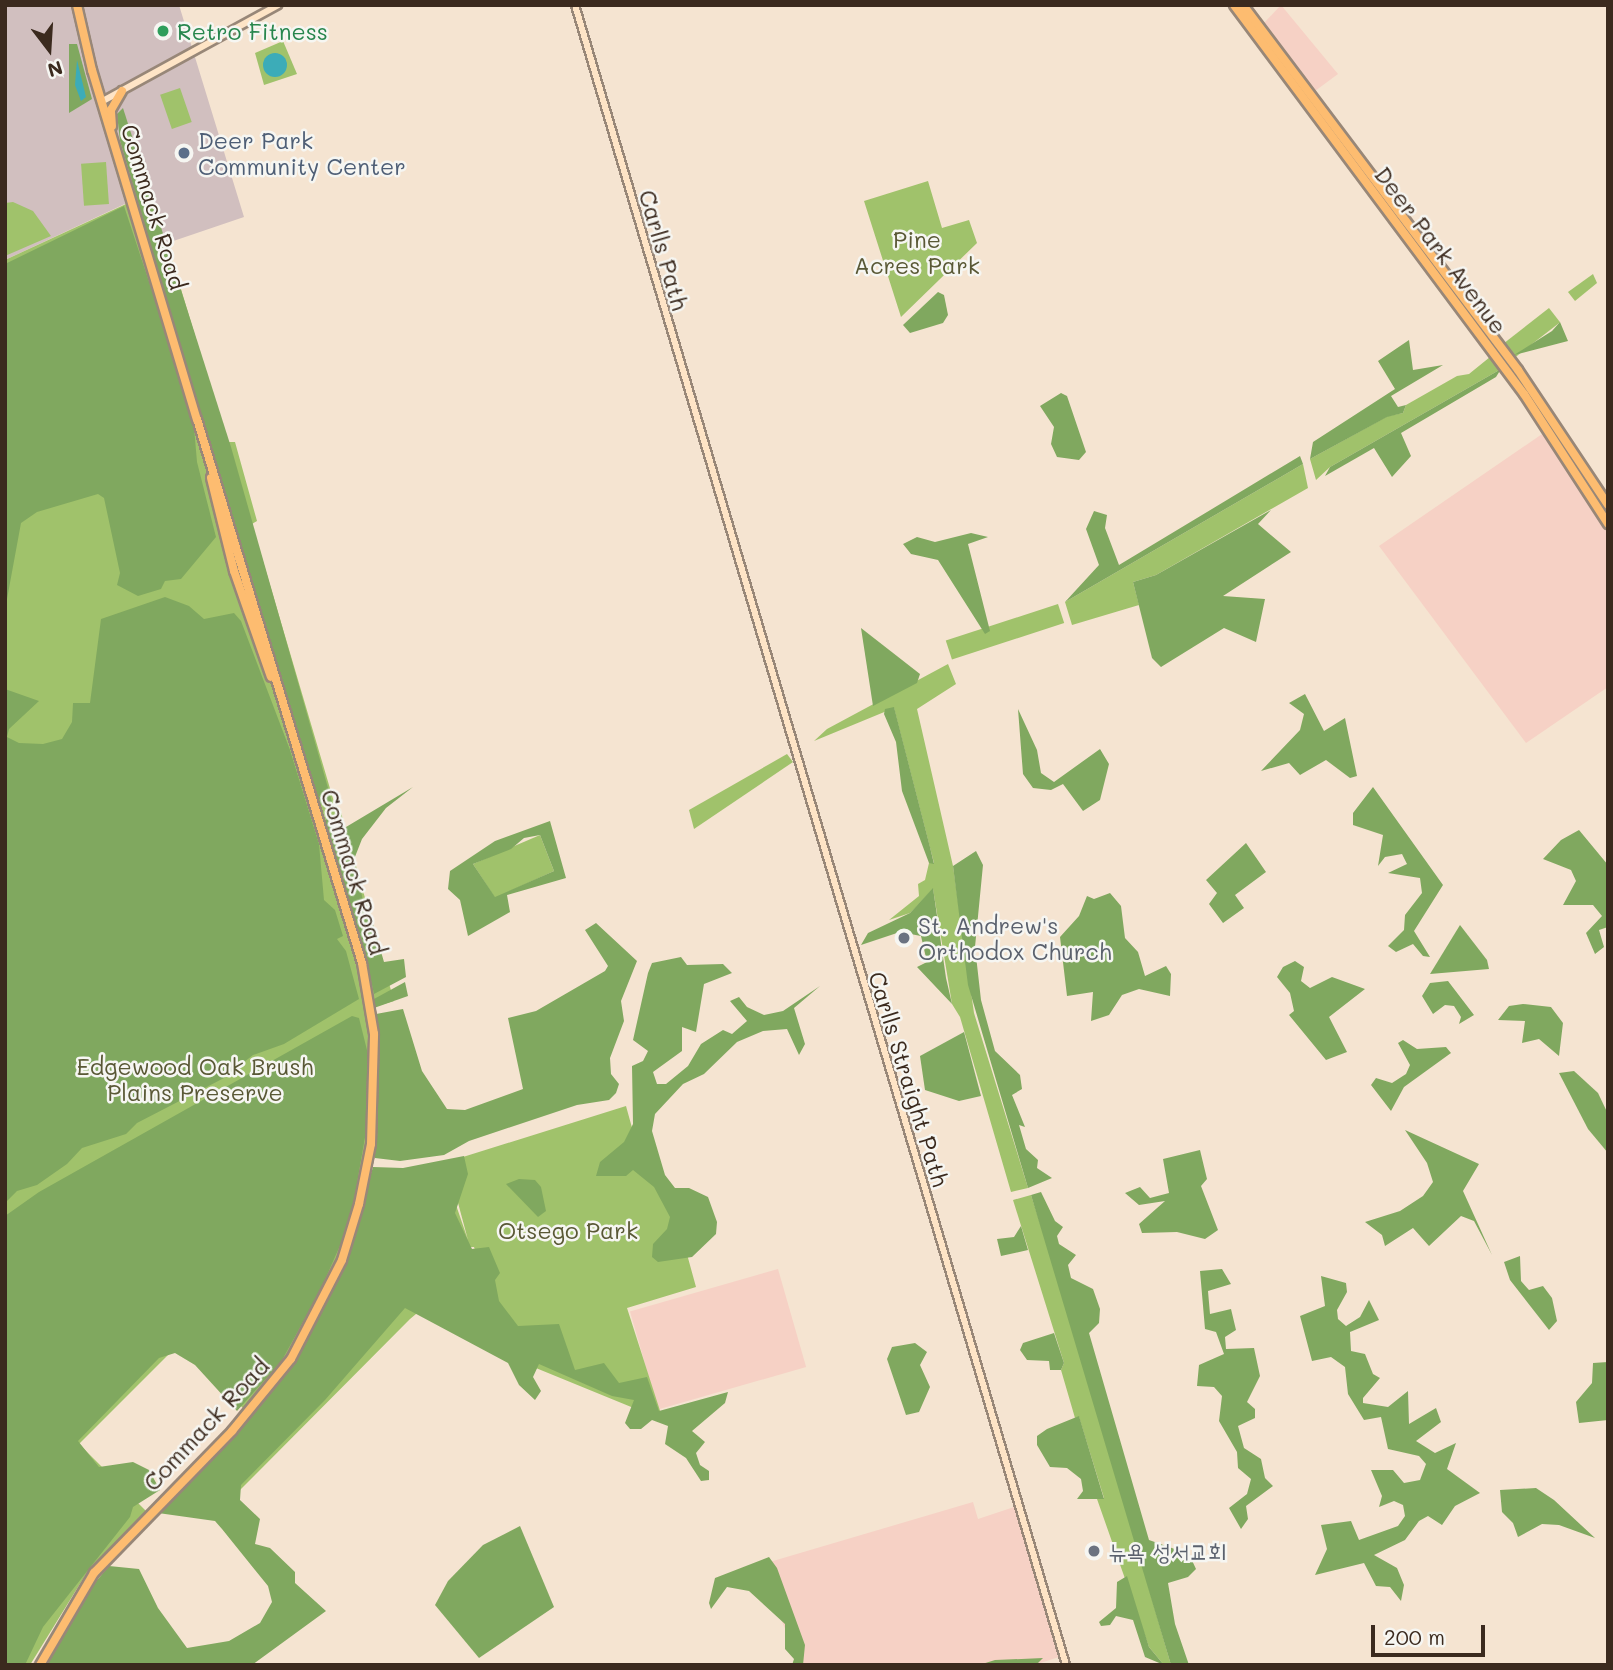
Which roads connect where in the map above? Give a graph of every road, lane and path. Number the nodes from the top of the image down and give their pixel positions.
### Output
1 (77, 5) edge
2 (278, 5) edge
3 (575, 5) edge
4 (1234, 5) edge
5 (1243, 5) edge
6 (122, 91) junction
7 (102, 102) junction
8 (111, 133) junction
9 (719, 504) joint
10 (1608, 505) edge
11 (1608, 524) edge
12 (40, 1665) edge
13 (1066, 1665) edge

1 - 7 main road, Commack Road
2 - 6 street
3 - 9 street, Carlls Path
4 - 11 main road, Deer Park Avenue
5 - 10 main road, Deer Park Avenue
6 - 7 street
6 - 8 main road
7 - 8 main road, Commack Road
8 - 12 main road, Commack Road
9 - 13 street, Carlls Straight Path

